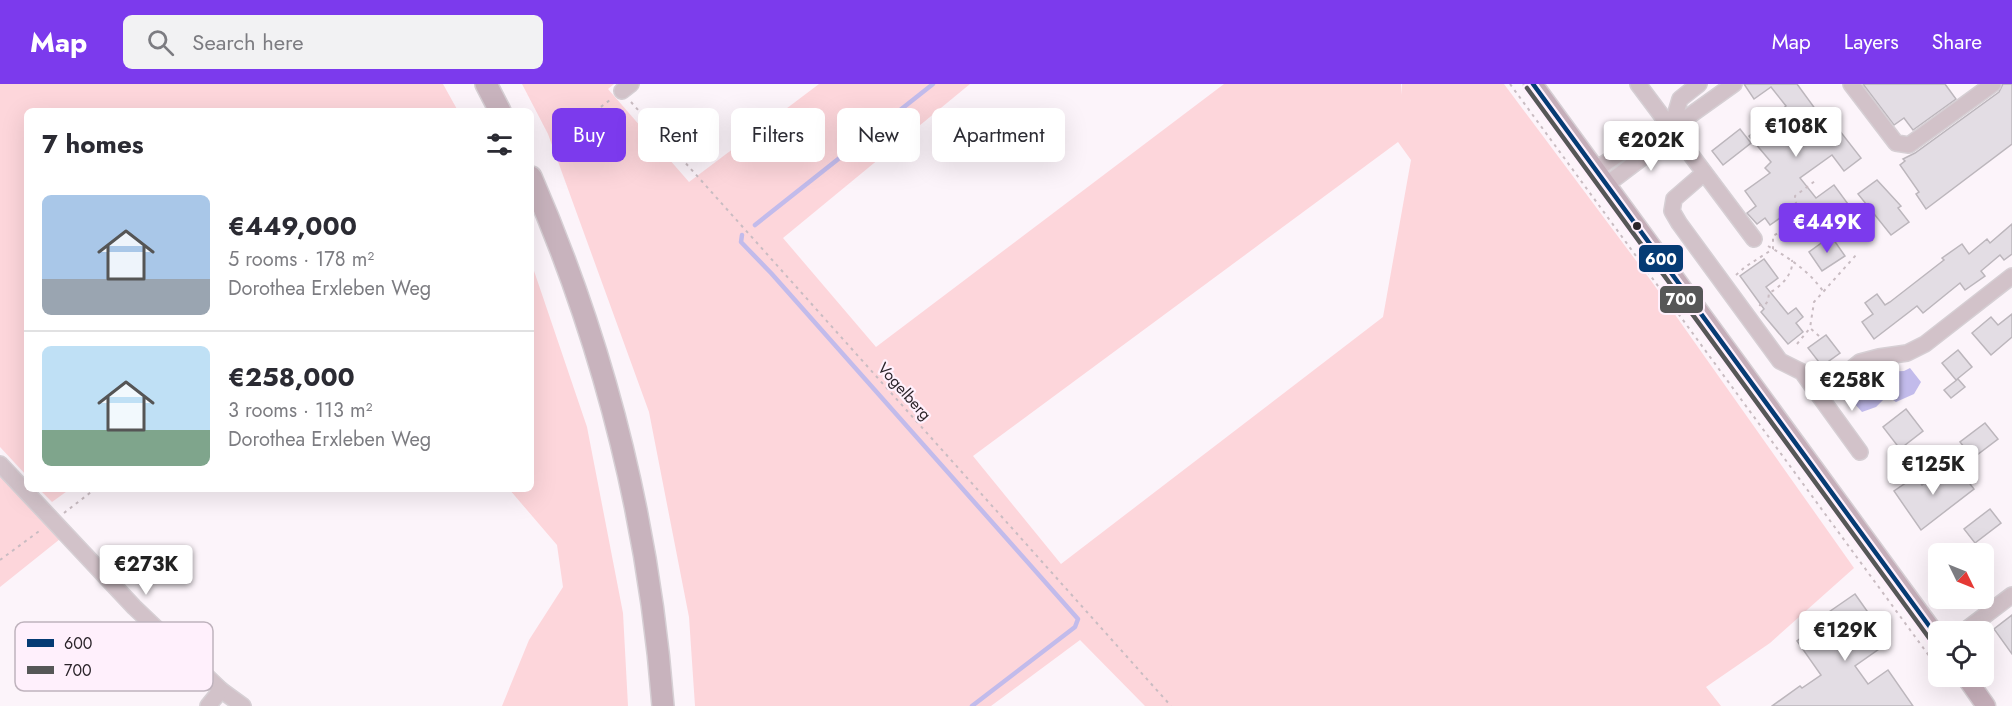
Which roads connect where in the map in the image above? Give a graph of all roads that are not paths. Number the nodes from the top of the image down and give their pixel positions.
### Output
1 (486, 84) edge
2 (1533, 84) edge
3 (1638, 84) edge
4 (1699, 84) edge
5 (1734, 84) edge
6 (1851, 84) edge
7 (1993, 84) edge
8 (498, 108) edge
9 (1671, 129) junction
10 (1704, 173) junction
11 (1601, 178) junction
12 (534, 184) edge
13 (1754, 239) road end
14 (2012, 276) edge
15 (1817, 392) junction
16 (1860, 452) dead end
17 (0, 464) edge
18 (24, 490) edge
19 (26, 492) edge
20 (2012, 595) edge
21 (1978, 621) edge
22 (150, 622) edge
23 (1928, 624) edge
24 (213, 682) edge
25 (1973, 687) edge
26 (221, 690) junction
27 (208, 706) edge
28 (243, 706) edge
29 (663, 706) edge
30 (1986, 706) edge

1 - 8 highway
2 - 11 main road
3 - 9 street
4 - 9 street
5 - 9 street
6 - 7 street
9 - 10 street
9 - 11 street
10 - 13 street
10 - 15 street
11 - 23 main road
12 - 29 highway
14 - 15 street
15 - 16 street
17 - 18 street
19 - 22 street
20 - 21 street
24 - 26 street
25 - 30 main road
26 - 27 street
26 - 28 street

